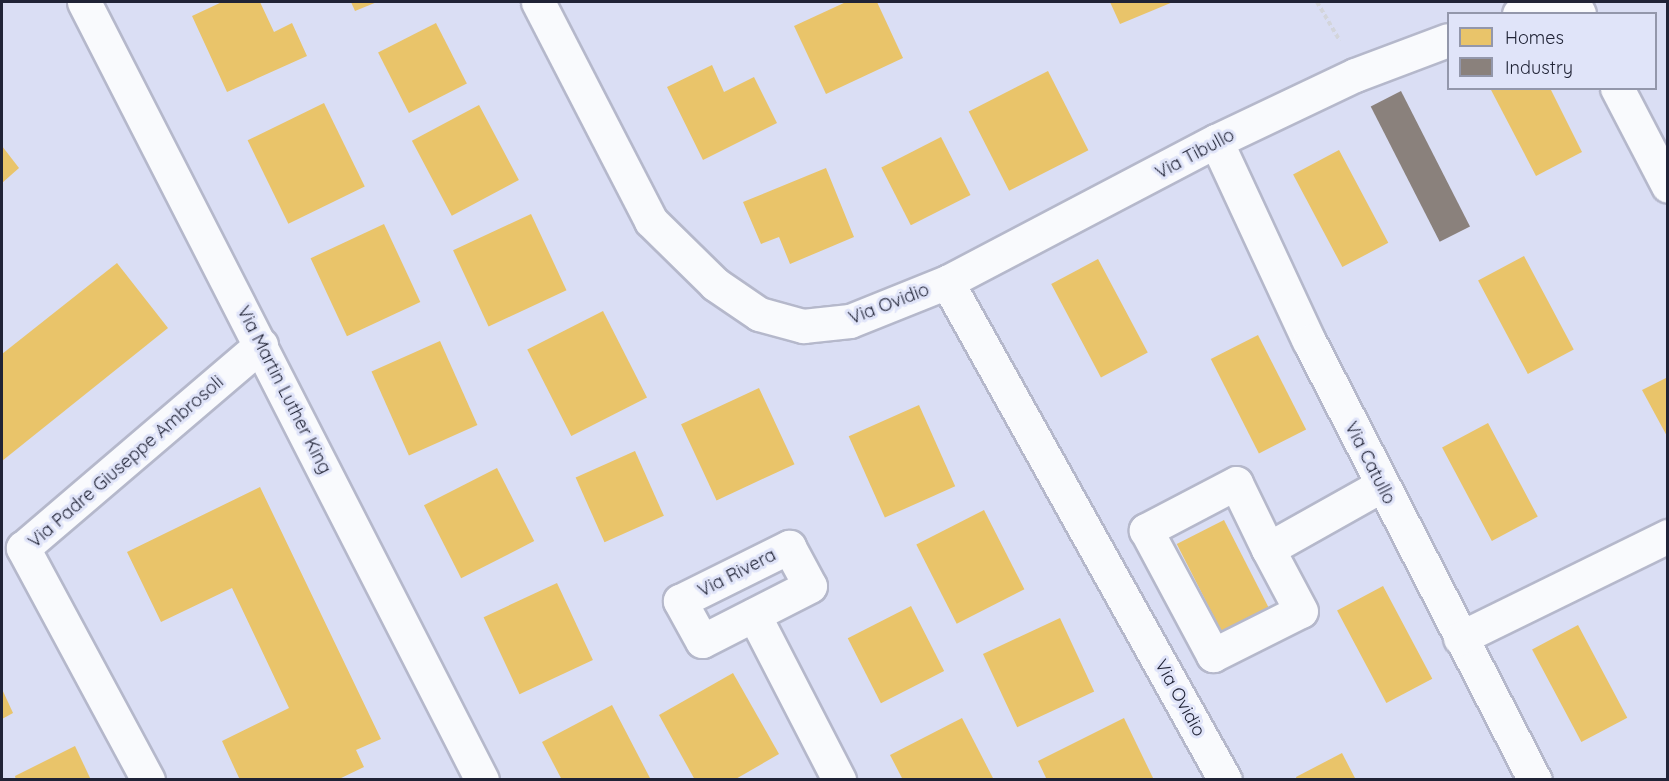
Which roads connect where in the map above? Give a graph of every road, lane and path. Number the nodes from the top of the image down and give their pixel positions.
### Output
1 (84, 2) edge
2 (538, 2) edge
3 (1317, 2) edge
4 (1551, 2) edge
5 (1524, 12) edge
6 (1447, 41) edge
7 (1355, 75) junction
8 (1618, 90) edge
9 (1216, 141) junction
10 (1668, 186) edge
11 (947, 282) junction
12 (261, 345) junction
13 (1382, 485) junction
14 (1668, 536) edge
15 (1268, 549) junction
16 (754, 615) dead end
17 (1460, 638) junction
18 (148, 780) edge
19 (482, 780) edge
20 (839, 780) edge
21 (1225, 780) edge
22 (1535, 780) edge

1 - 12 street, Via Martin Luther King
2 - 11 street, Via Ovidio
3 - 7 path
4 - 5 street
6 - 7 street, Via Tibullo
7 - 9 street, Via Tibullo
8 - 10 street
9 - 11 street, Via Tibullo
9 - 13 street, Via Catullo
11 - 21 street, Via Ovidio
12 - 18 street, Via Padre Giuseppe Ambrosoli
12 - 19 street, Via Martin Luther King
13 - 15 street
13 - 17 street, Via Catullo
14 - 17 street
15 - 15 street
16 - 20 street
17 - 22 street, Via Catullo

